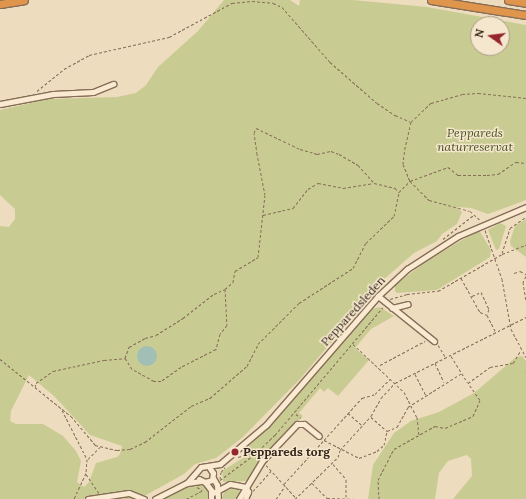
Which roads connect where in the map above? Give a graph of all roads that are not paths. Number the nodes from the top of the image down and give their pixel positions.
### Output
1 (24, 0) edge
2 (431, 0) edge
3 (508, 0) edge
4 (522, 2) edge
5 (0, 4) edge
6 (526, 16) edge
7 (113, 84) dead end
8 (0, 104) edge
9 (526, 207) edge
10 (378, 296) junction
11 (408, 304) dead end
12 (392, 308) junction
13 (434, 341) road end
14 (319, 436) road end
15 (220, 464) junction
16 (209, 467) junction
17 (199, 470) junction
18 (213, 476) junction
19 (203, 482) junction
20 (187, 483) junction
21 (246, 487) junction
22 (218, 489) junction
23 (211, 496) edge
24 (88, 499) edge
25 (144, 499) edge
26 (156, 499) edge
27 (218, 499) edge
28 (239, 499) edge
29 (245, 499) edge

1 - 5 highway
2 - 6 highway
3 - 4 highway
7 - 8 street
9 - 10 street, Pepparedsleden
10 - 12 street
10 - 15 street, Pepparedsleden
11 - 12 street
12 - 13 street
14 - 21 street
15 - 16 street, Pepparedsleden
15 - 18 street, Pepparedsleden
16 - 17 street
16 - 18 street
17 - 19 street
17 - 20 street
18 - 19 street
18 - 22 street
19 - 20 street
19 - 23 street
20 - 26 street
21 - 22 street
21 - 28 street
21 - 29 street
22 - 23 street
22 - 27 street
24 - 25 street

